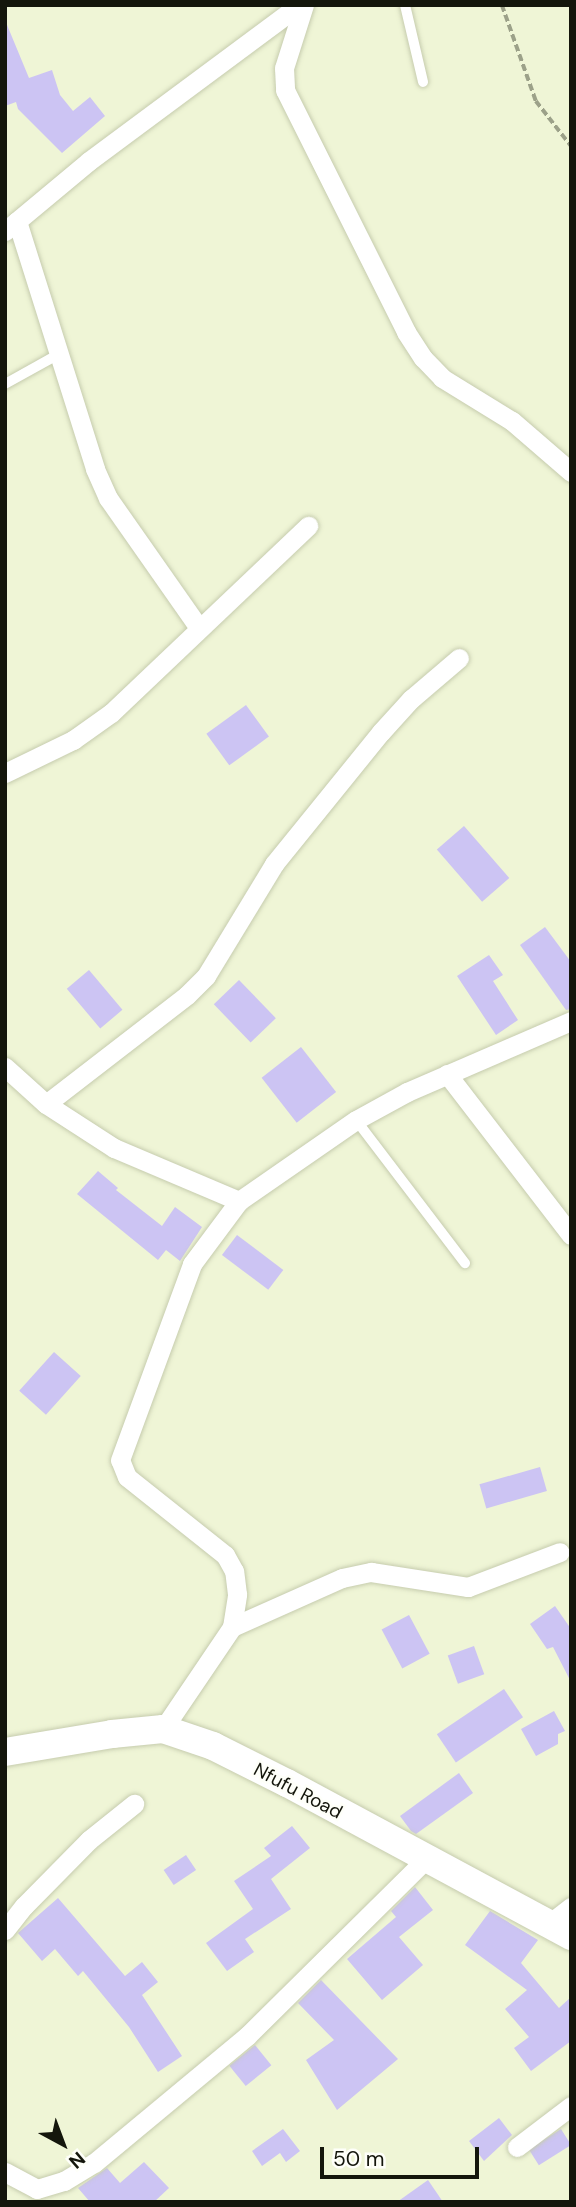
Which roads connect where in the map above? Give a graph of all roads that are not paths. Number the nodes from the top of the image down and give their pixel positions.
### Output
1 (302, 5) edge
2 (405, 5) edge
3 (423, 82) dead end
4 (11, 226) edge
5 (57, 355) junction
6 (5, 384) edge
7 (571, 472) edge
8 (309, 526) dead end
9 (199, 628) junction
10 (459, 658) dead end
11 (5, 774) edge
12 (571, 1021) edge
13 (5, 1067) edge
14 (447, 1074) junction
15 (46, 1104) junction
16 (356, 1120) junction
17 (239, 1201) junction
18 (571, 1235) edge
19 (465, 1263) dead end
20 (560, 1552) dead end
21 (232, 1627) junction
22 (163, 1729) junction
23 (5, 1752) edge
24 (134, 1804) dead end
25 (425, 1860) junction
26 (563, 1922) edge
27 (5, 1930) edge
28 (571, 2106) edge
29 (517, 2147) dead end
30 (5, 2172) edge
31 (38, 2195) edge

1 - 4 street
1 - 7 street
2 - 3 lane
4 - 5 street
5 - 6 lane
5 - 9 street
8 - 9 street
9 - 11 street
10 - 15 street
12 - 14 street
13 - 15 street
14 - 16 street
14 - 18 street
15 - 17 street
16 - 17 street
16 - 19 lane
17 - 21 street
20 - 21 street
21 - 22 street
22 - 23 street, Nfufu Road
22 - 25 street, Nfufu Road
24 - 27 street
25 - 26 street, Nfufu Road
25 - 31 street
28 - 29 street
30 - 31 street

